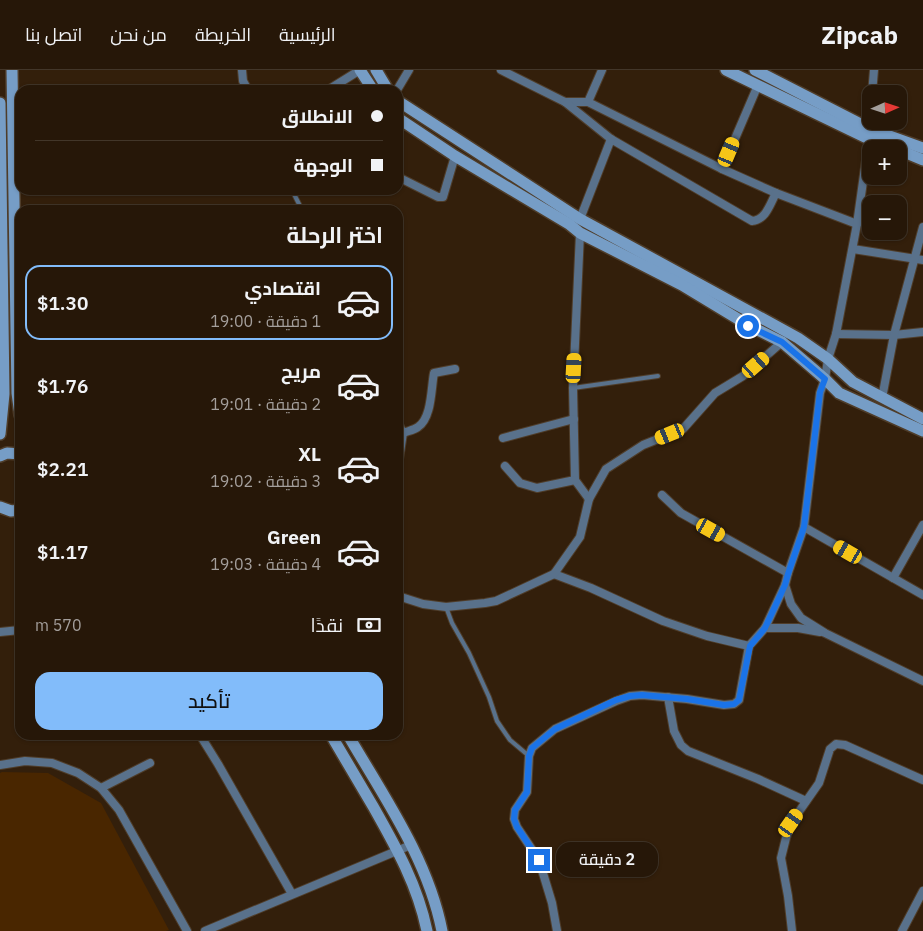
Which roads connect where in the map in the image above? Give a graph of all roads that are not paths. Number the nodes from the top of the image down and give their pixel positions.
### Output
1 (12, 70) edge
2 (242, 70) edge
3 (360, 70) edge
4 (376, 70) edge
5 (409, 70) edge
6 (501, 70) edge
7 (602, 70) edge
8 (726, 70) edge
9 (754, 70) edge
10 (874, 70) edge
11 (245, 85) edge
12 (336, 85) edge
13 (370, 85) edge
14 (385, 85) edge
15 (400, 85) edge
16 (873, 85) edge
17 (758, 86) junction
18 (565, 102) junction
19 (588, 102) junction
20 (0, 103) edge
21 (403, 104) edge
22 (403, 121) edge
23 (870, 130) edge
24 (870, 134) junction
25 (610, 139) junction
26 (880, 140) edge
27 (923, 148) edge
28 (907, 153) edge
29 (455, 156) junction
30 (923, 160) edge
31 (722, 169) junction
32 (403, 180) edge
33 (1, 184) edge
34 (14, 184) junction
35 (776, 193) junction
36 (580, 218) junction
37 (857, 224) junction
38 (923, 227) edge
39 (580, 233) junction
40 (852, 249) junction
41 (15, 254) edge
42 (919, 259) edge
43 (923, 332) edge
44 (836, 334) junction
45 (894, 335) junction
46 (782, 342) junction
47 (828, 359) junction
48 (455, 369) dead end
49 (658, 376) dead end
50 (825, 379) junction
51 (573, 388) junction
52 (882, 398) junction
53 (574, 419) junction
54 (923, 419) edge
55 (923, 431) edge
56 (403, 433) edge
57 (0, 434) edge
58 (503, 438) dead end
59 (15, 454) edge
60 (0, 456) edge
61 (505, 466) dead end
62 (575, 480) junction
63 (662, 495) dead end
64 (589, 499) junction
65 (1, 509) edge
66 (15, 511) edge
67 (923, 526) edge
68 (804, 527) junction
69 (554, 574) junction
70 (788, 574) junction
71 (893, 578) junction
72 (785, 585) junction
73 (923, 595) edge
74 (403, 598) edge
75 (446, 607) junction
76 (765, 628) junction
77 (15, 630) edge
78 (0, 632) edge
79 (824, 633) junction
80 (750, 646) junction
81 (923, 681) edge
82 (668, 697) junction
83 (203, 740) edge
84 (334, 740) edge
85 (351, 740) edge
86 (529, 756) junction
87 (150, 763) dead end
88 (0, 765) edge
89 (923, 780) edge
90 (101, 788) junction
91 (806, 801) junction
92 (411, 845) junction
93 (398, 851) junction
94 (923, 891) edge
95 (292, 894) junction
96 (187, 931) edge
97 (206, 931) edge
98 (427, 931) edge
99 (442, 931) edge
100 (557, 931) edge
101 (792, 931) edge
102 (902, 931) edge

1 - 34 street
2 - 11 street
3 - 12 street
3 - 13 street
4 - 14 street
5 - 15 street
6 - 18 street
7 - 19 street
8 - 17 street
9 - 24 street
10 - 16 street
17 - 24 street
17 - 31 street
18 - 19 street
18 - 25 street
19 - 31 street
20 - 33 street
21 - 36 street
22 - 29 street
23 - 24 street
24 - 26 street
24 - 27 street
24 - 37 street
25 - 35 street
25 - 36 street
28 - 30 street
29 - 32 street
29 - 39 street
31 - 35 street
33 - 34 street
33 - 57 street
34 - 41 street
35 - 37 street
36 - 47 street
37 - 40 street
38 - 42 street
39 - 46 street
39 - 51 street
40 - 42 street
40 - 44 street
42 - 45 street
43 - 45 street
44 - 45 street
44 - 47 street
45 - 52 street
46 - 50 street
46 - 64 street
47 - 50 street
47 - 52 street
48 - 56 street
49 - 51 lane
50 - 55 street
50 - 68 street
51 - 53 street
52 - 54 street
53 - 58 street
53 - 62 street
59 - 60 street
61 - 62 street
62 - 64 street
63 - 70 street
64 - 69 street
65 - 66 street
67 - 71 street
68 - 70 street
68 - 71 street
69 - 75 street
69 - 80 street
70 - 72 street
71 - 73 street
72 - 76 street
72 - 79 street
74 - 75 street
75 - 86 lane
76 - 79 street
76 - 80 street
77 - 78 street
79 - 81 street
80 - 82 street
82 - 86 street
82 - 91 street
83 - 95 street
84 - 93 street
85 - 92 street
86 - 100 street
87 - 90 street
88 - 90 street
89 - 91 street
90 - 96 street
91 - 101 street
92 - 93 street
92 - 99 street
93 - 95 street
93 - 98 street
94 - 102 street
95 - 97 street

